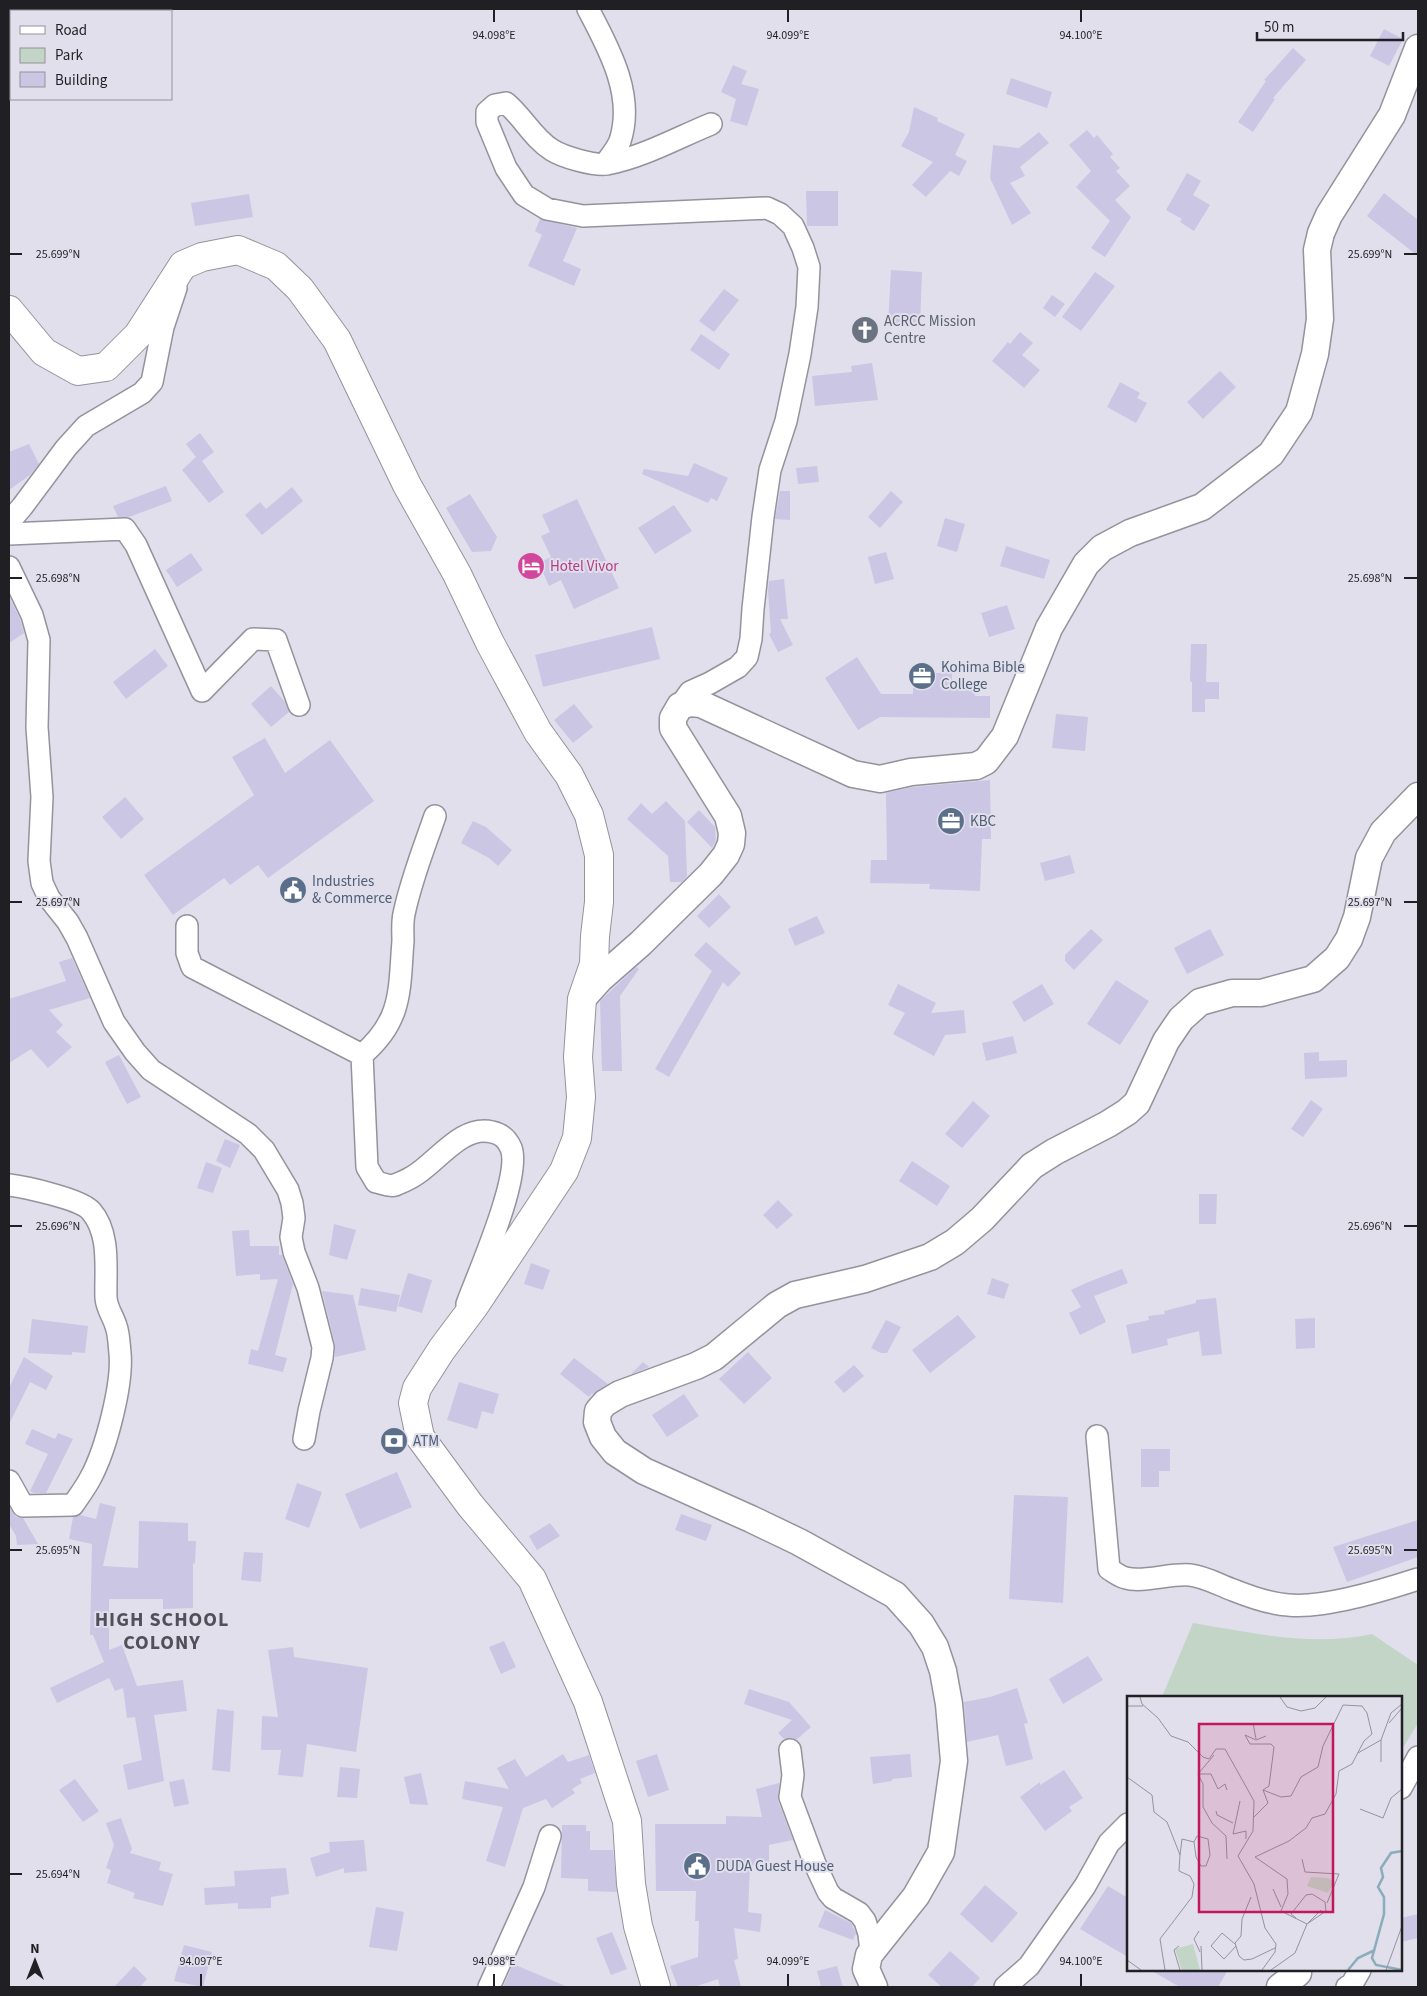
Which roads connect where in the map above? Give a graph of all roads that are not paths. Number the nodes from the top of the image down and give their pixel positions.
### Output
1 (588, 9) edge
2 (1418, 48) edge
3 (711, 124) dead end
4 (605, 164) junction
5 (183, 265) junction
6 (9, 310) edge
7 (9, 522) edge
8 (9, 534) edge
9 (9, 567) edge
10 (299, 705) dead end
11 (680, 706) junction
12 (1418, 796) edge
13 (435, 816) dead end
14 (187, 926) dead end
15 (582, 999) junction
16 (362, 1055) junction
17 (9, 1185) edge
18 (459, 1326) junction
19 (1097, 1436) dead end
20 (304, 1439) dead end
21 (9, 1481) edge
22 (1418, 1579) edge
23 (790, 1750) dead end
24 (1418, 1757) edge
25 (1402, 1786) edge
26 (1127, 1825) edge
27 (550, 1836) dead end
28 (872, 1951) junction
29 (1359, 1971) edge
30 (489, 1987) edge
31 (656, 1987) edge
32 (874, 1987) edge
33 (1005, 1987) edge
34 (1347, 1987) edge

1 - 4 street
2 - 11 street
3 - 4 street
4 - 11 street
5 - 6 highway
5 - 7 street
5 - 15 highway
8 - 10 street
9 - 20 street
11 - 15 street
12 - 28 street
13 - 16 street
14 - 16 street
15 - 18 highway
16 - 18 street
17 - 21 street
18 - 31 highway
19 - 22 street
23 - 28 street
24 - 25 street
26 - 33 street
27 - 30 street
28 - 32 street
29 - 34 street

